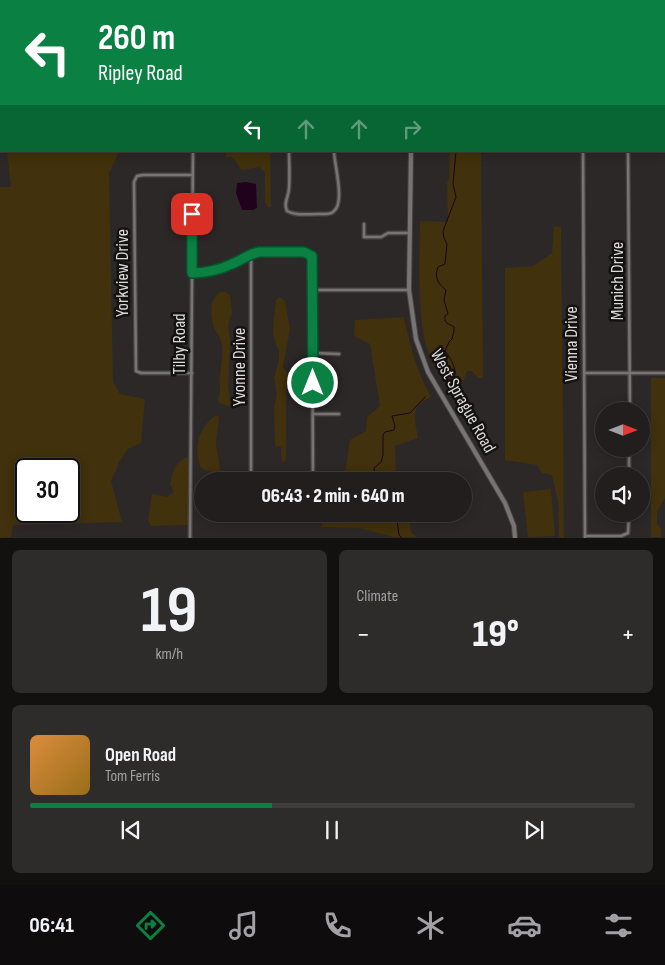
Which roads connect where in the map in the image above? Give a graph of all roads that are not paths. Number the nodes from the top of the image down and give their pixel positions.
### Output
1 (192, 152) edge
2 (289, 152) edge
3 (334, 152) edge
4 (411, 152) edge
5 (583, 152) edge
6 (628, 152) edge
7 (192, 175) junction
8 (364, 224) dead end
9 (410, 233) junction
10 (251, 254) junction
11 (192, 273) junction
12 (313, 290) junction
13 (409, 290) junction
14 (313, 353) junction
15 (340, 354) dead end
16 (192, 373) junction
17 (584, 373) junction
18 (630, 373) junction
19 (665, 373) edge
20 (630, 402) edge
21 (313, 414) junction
22 (339, 414) dead end
23 (251, 472) edge
24 (313, 472) edge
25 (629, 522) edge
26 (585, 537) edge
27 (190, 538) edge
28 (516, 538) edge

1 - 7 street, Tilby Road
2 - 3 street
4 - 9 street, West Sprague Road
5 - 17 street, Vienna Drive
6 - 18 street, Munich Drive
7 - 11 street, Tilby Road
7 - 16 street, Yorkview Drive
8 - 9 street
9 - 13 street, West Sprague Road
10 - 11 street
10 - 12 street
10 - 23 street, Yvonne Drive
11 - 16 street, Tilby Road
12 - 13 street
12 - 14 street
13 - 28 street, West Sprague Road
14 - 15 street
14 - 21 street
16 - 27 street, Tilby Road
17 - 18 street
17 - 26 street, Vienna Drive
18 - 19 street
18 - 20 street, Munich Drive
21 - 22 street
21 - 24 street
25 - 26 street

